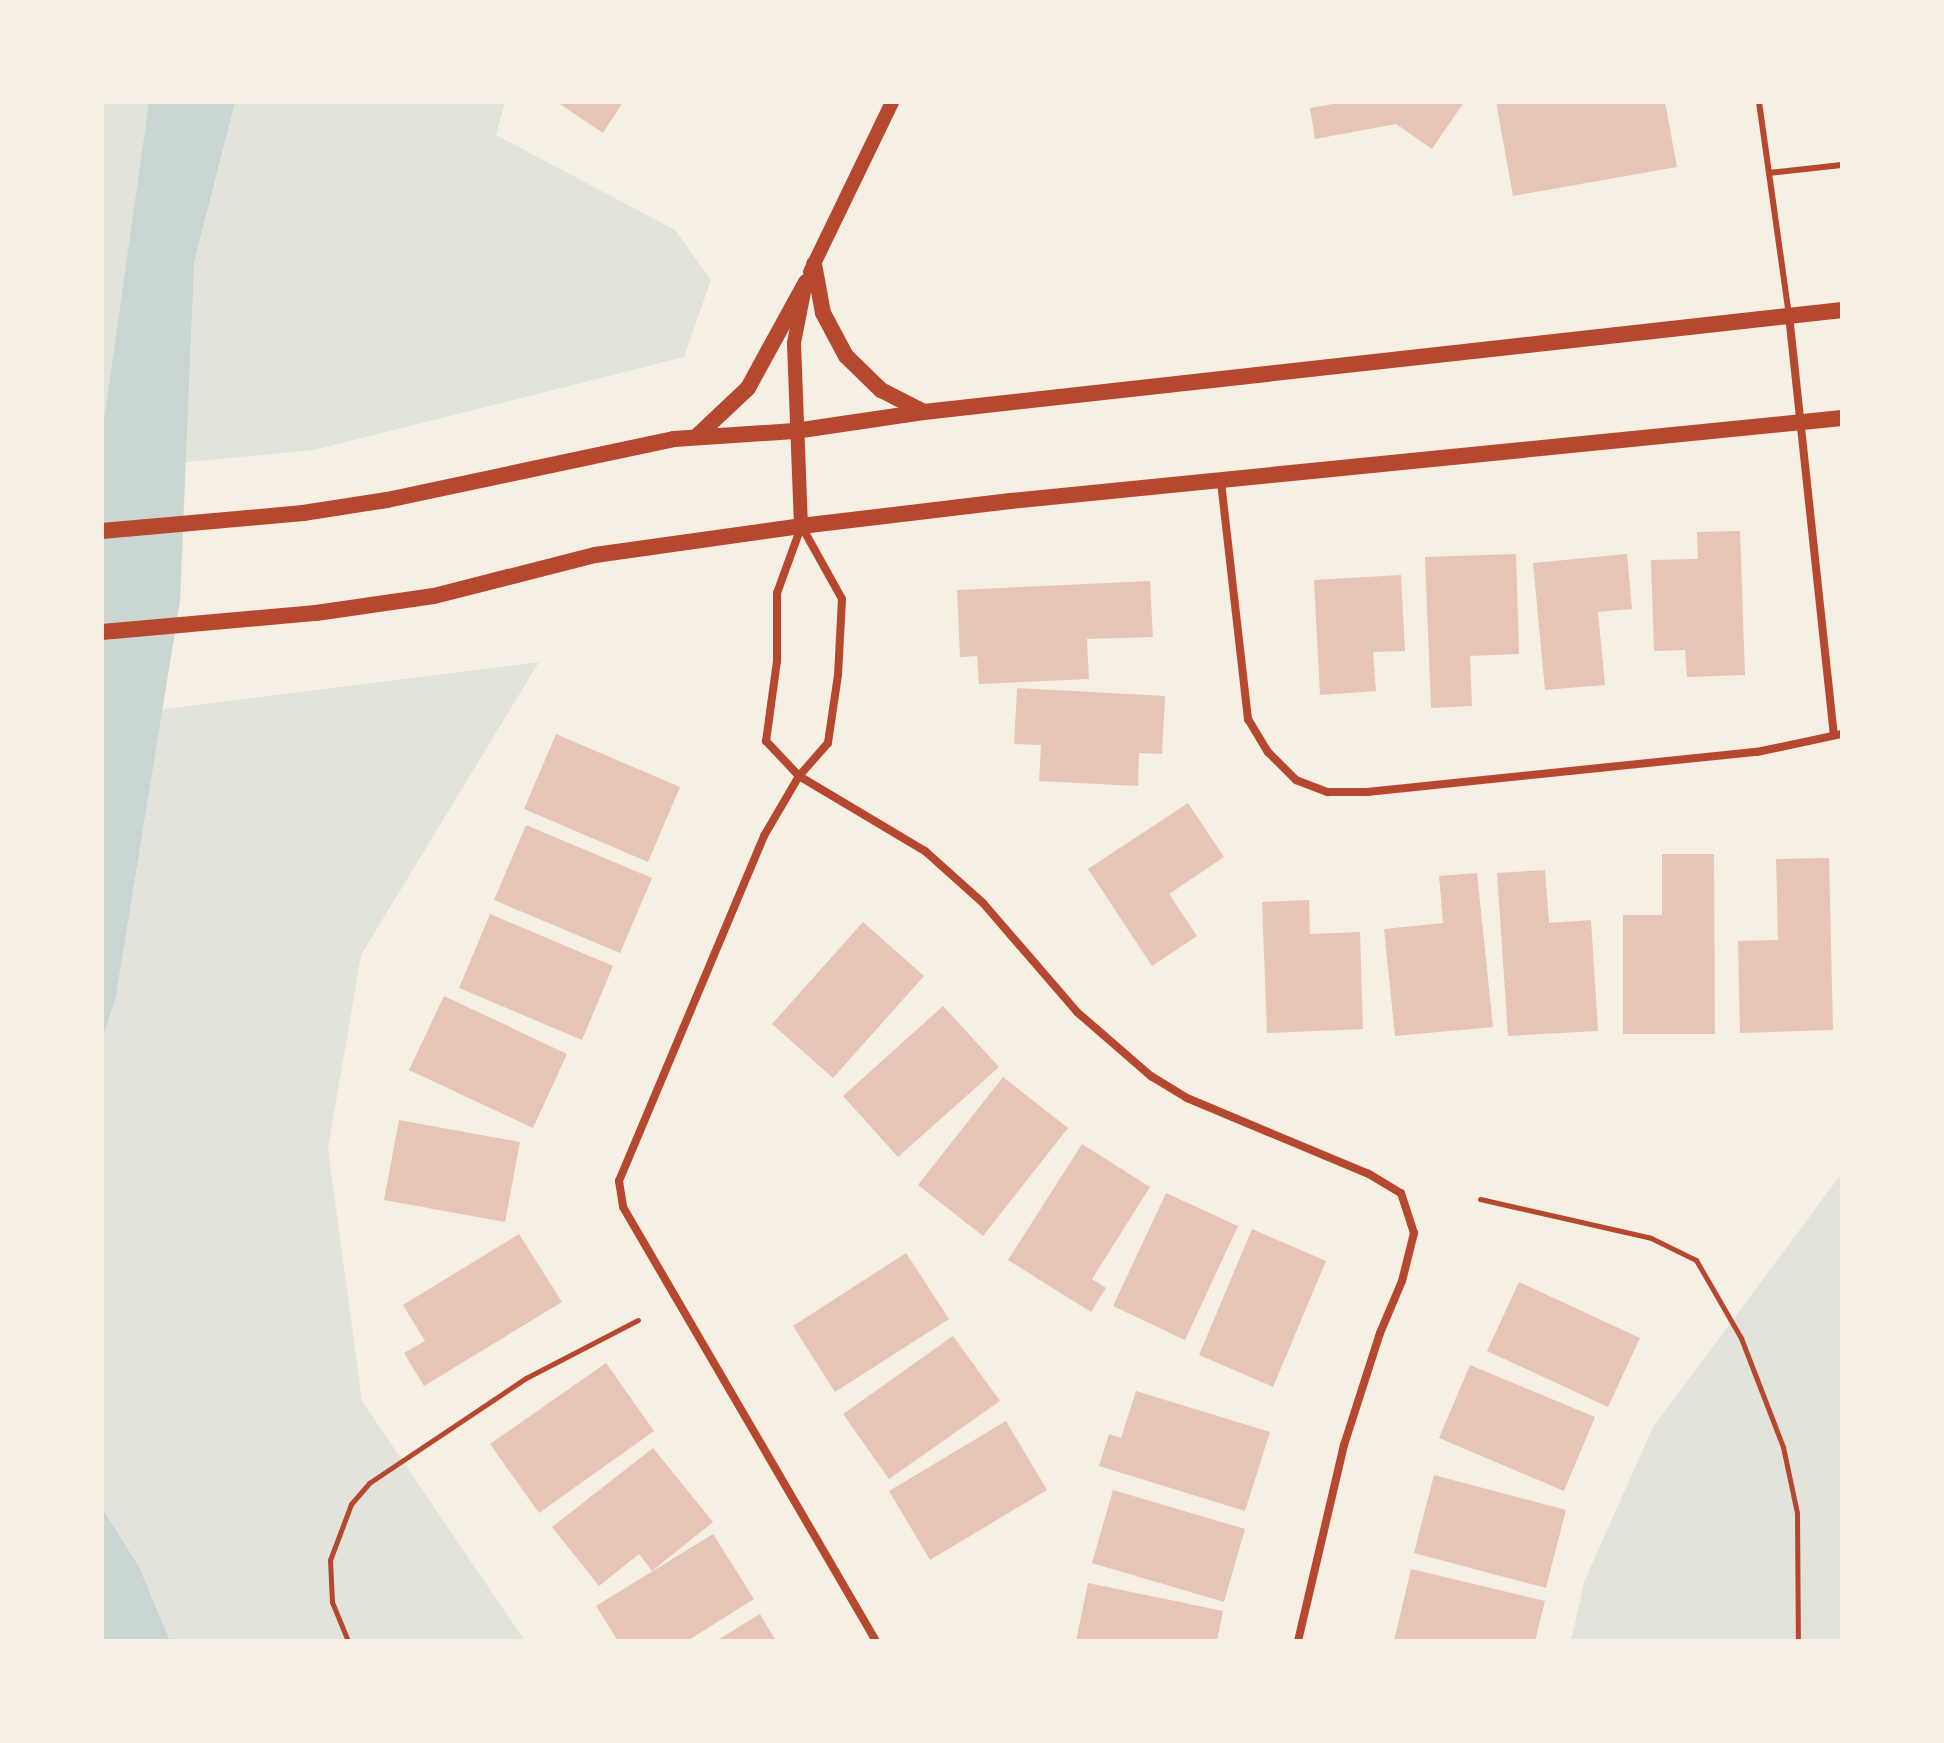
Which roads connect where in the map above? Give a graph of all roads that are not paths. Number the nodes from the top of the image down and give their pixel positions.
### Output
1 (892, 102) edge
2 (1759, 102) edge
3 (1842, 165) edge
4 (1769, 173) junction
5 (814, 264) junction
6 (806, 282) junction
7 (1842, 310) edge
8 (1789, 315) junction
9 (924, 412) junction
10 (1842, 418) edge
11 (1798, 422) junction
12 (795, 431) junction
13 (696, 437) junction
14 (1221, 482) junction
15 (801, 526) junction
16 (102, 531) edge
17 (102, 632) edge
18 (1838, 734) edge
19 (799, 776) junction
20 (876, 1641) edge
21 (1298, 1641) edge

1 - 5 street
2 - 4 lane
3 - 4 lane
4 - 8 lane
5 - 6 street
5 - 9 main road
6 - 12 street
6 - 13 main road
7 - 8 main road
8 - 9 main road
8 - 11 street
9 - 12 main road
10 - 11 main road
11 - 14 main road
11 - 18 street
12 - 13 main road
12 - 15 street
13 - 16 main road
14 - 15 main road
14 - 18 street
15 - 17 main road
15 - 19 street
15 - 19 street
19 - 20 street
19 - 21 street

